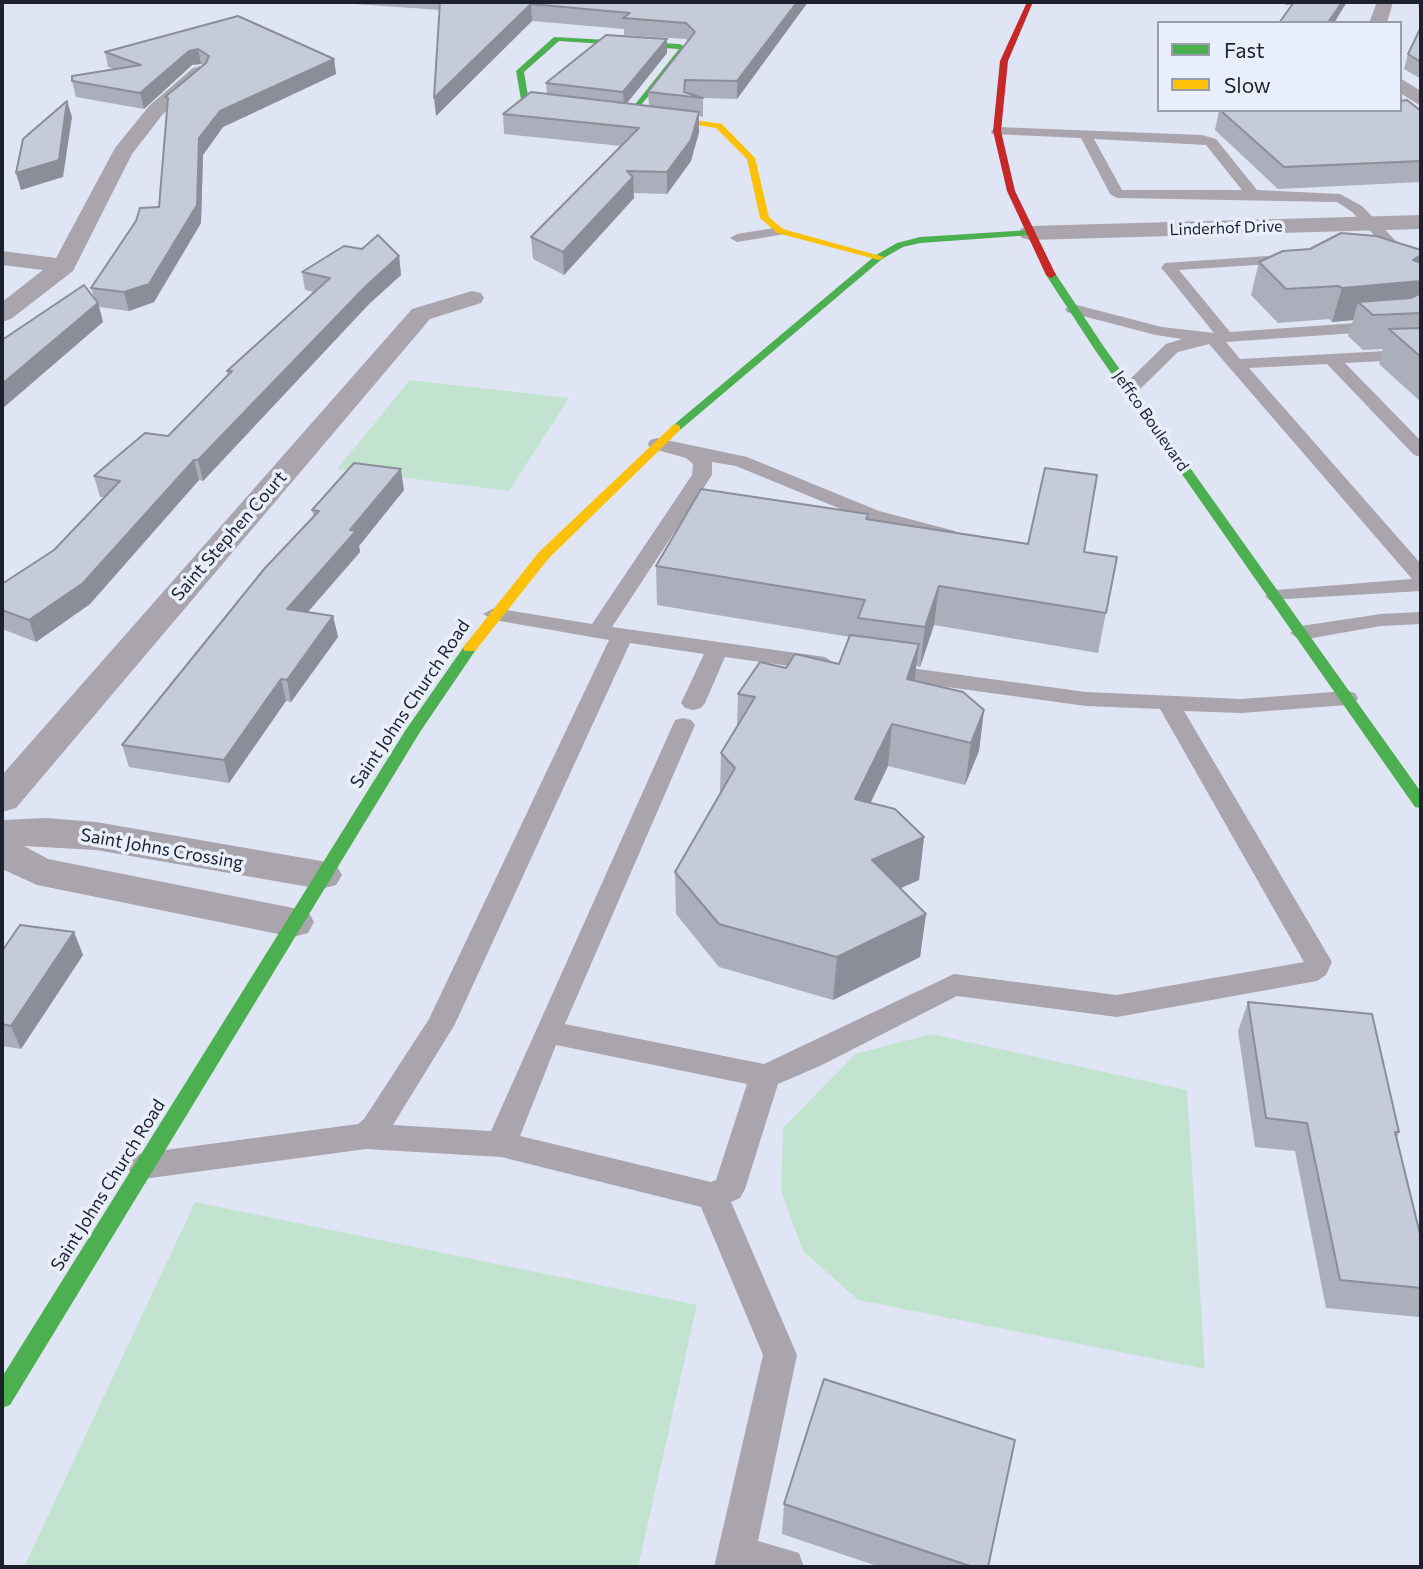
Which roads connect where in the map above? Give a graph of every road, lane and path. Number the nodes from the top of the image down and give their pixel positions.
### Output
1 (1030, 2) edge
2 (1385, 2) edge
3 (1379, 21) edge
4 (200, 72) edge
5 (1402, 86) edge
6 (1421, 100) edge
7 (584, 110) edge
8 (997, 131) junction
9 (1085, 134) junction
10 (1254, 194) junction
11 (1421, 222) edge
12 (1370, 224) junction
13 (780, 231) junction
14 (1030, 233) junction
15 (737, 238) dead end
16 (1400, 254) junction
17 (1374, 256) edge
18 (879, 257) junction
19 (2, 258) edge
20 (1308, 258) edge
21 (64, 266) junction
22 (1421, 276) edge
23 (472, 298) dead end
24 (1073, 309) junction
25 (2, 314) edge
26 (1400, 325) edge
27 (1220, 337) junction
28 (1421, 354) edge
29 (1331, 359) junction
30 (1236, 364) junction
31 (1129, 389) junction
32 (657, 444) junction
33 (1421, 451) edge
34 (693, 454) junction
35 (968, 540) edge
36 (1421, 577) edge
37 (1421, 585) edge
38 (1276, 596) junction
39 (494, 614) junction
40 (1421, 618) edge
41 (1301, 633) junction
42 (610, 634) junction
43 (728, 648) junction
44 (1348, 698) junction
45 (1168, 703) junction
46 (2, 799) edge
47 (1421, 803) edge
48 (2, 833) edge
49 (2, 851) edge
50 (321, 875) junction
51 (293, 922) junction
52 (547, 1032) junction
53 (765, 1076) junction
54 (366, 1136) junction
55 (501, 1144) junction
56 (143, 1166) junction
57 (712, 1196) junction
58 (2, 1397) edge
59 (734, 1561) edge
60 (785, 1567) edge

1 - 8 street, Jeffco Boulevard
2 - 3 street
4 - 21 street
5 - 6 street
7 - 13 street
8 - 9 lane
8 - 14 street, Jeffco Boulevard
9 - 10 lane
9 - 10 lane
10 - 12 lane
11 - 12 street, Linderhof Drive
12 - 14 street, Linderhof Drive
12 - 16 lane
13 - 15 lane
13 - 18 street
14 - 18 street, Saint Johns Church Road
14 - 24 street, Jeffco Boulevard
16 - 17 lane
16 - 22 lane
18 - 32 street, Saint Johns Church Road
19 - 21 street
20 - 27 lane
21 - 25 street
23 - 46 street, Saint Stephen Court
24 - 27 lane
24 - 31 street, Jeffco Boulevard
26 - 27 lane
27 - 30 lane
27 - 31 lane
28 - 29 lane
29 - 30 lane
29 - 33 lane
30 - 36 lane
31 - 38 street, Jeffco Boulevard
32 - 34 lane
32 - 39 street, Saint Johns Church Road
34 - 35 lane
34 - 42 lane
37 - 38 lane
38 - 41 street, Jeffco Boulevard
39 - 42 lane
39 - 50 street, Saint Johns Church Road
40 - 41 lane
41 - 44 street, Jeffco Boulevard
42 - 43 lane
42 - 54 lane
43 - 45 lane
43 - 52 lane
44 - 45 lane
44 - 47 street, Jeffco Boulevard
45 - 53 lane
48 - 50 street, Saint Johns Crossing
49 - 51 street
50 - 51 street, Saint Johns Church Road
51 - 56 street, Saint Johns Church Road
52 - 53 lane
52 - 55 lane
53 - 57 lane
54 - 55 lane
54 - 56 lane
55 - 57 lane
56 - 58 street, Saint Johns Church Road
57 - 59 lane
59 - 60 lane

